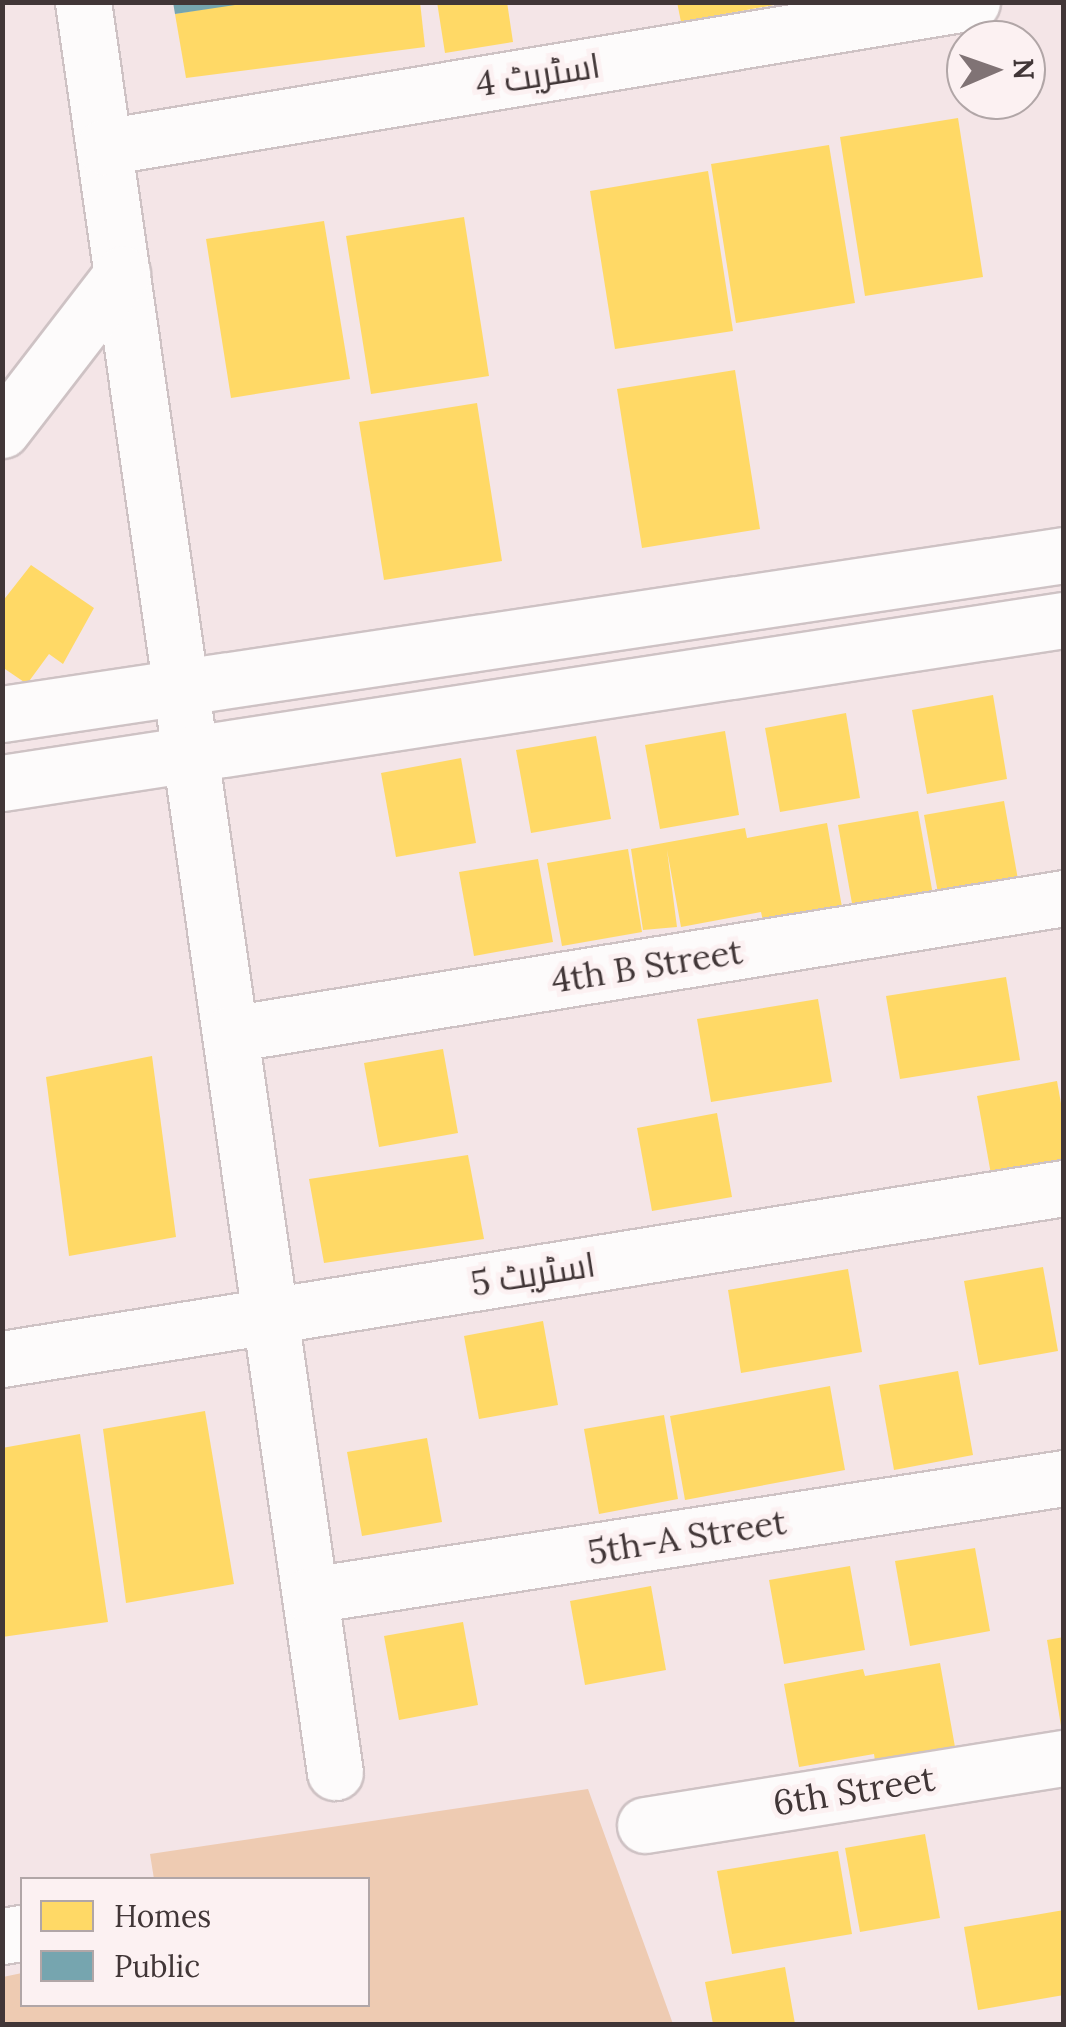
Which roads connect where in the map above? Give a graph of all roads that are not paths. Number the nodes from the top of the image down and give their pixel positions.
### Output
1 (83, 2) edge
2 (972, 2) edge
3 (104, 147) junction
4 (122, 274) junction
5 (2, 430) edge
6 (1064, 555) edge
7 (1064, 620) edge
8 (180, 686) junction
9 (2, 714) edge
10 (190, 753) junction
11 (2, 784) edge
12 (1064, 898) edge
13 (230, 1034) junction
14 (1064, 1188) edge
15 (271, 1316) junction
16 (2, 1359) edge
17 (1064, 1478) edge
18 (310, 1596) junction
19 (1064, 1758) edge
20 (335, 1772) dead end
21 (645, 1825) dead end

1 - 3 street
2 - 3 street, اسٹریٹ 4
3 - 4 street
4 - 5 street
4 - 8 street
6 - 8 street
7 - 10 street
8 - 9 street
8 - 10 street
10 - 11 street
10 - 13 street
12 - 13 street, 4th B Street
13 - 15 street
14 - 15 street, اسٹریٹ 5
15 - 16 street, اسٹریٹ 5
15 - 18 street
17 - 18 street, 5th-A Street
18 - 20 street
19 - 21 street, 6th Street

